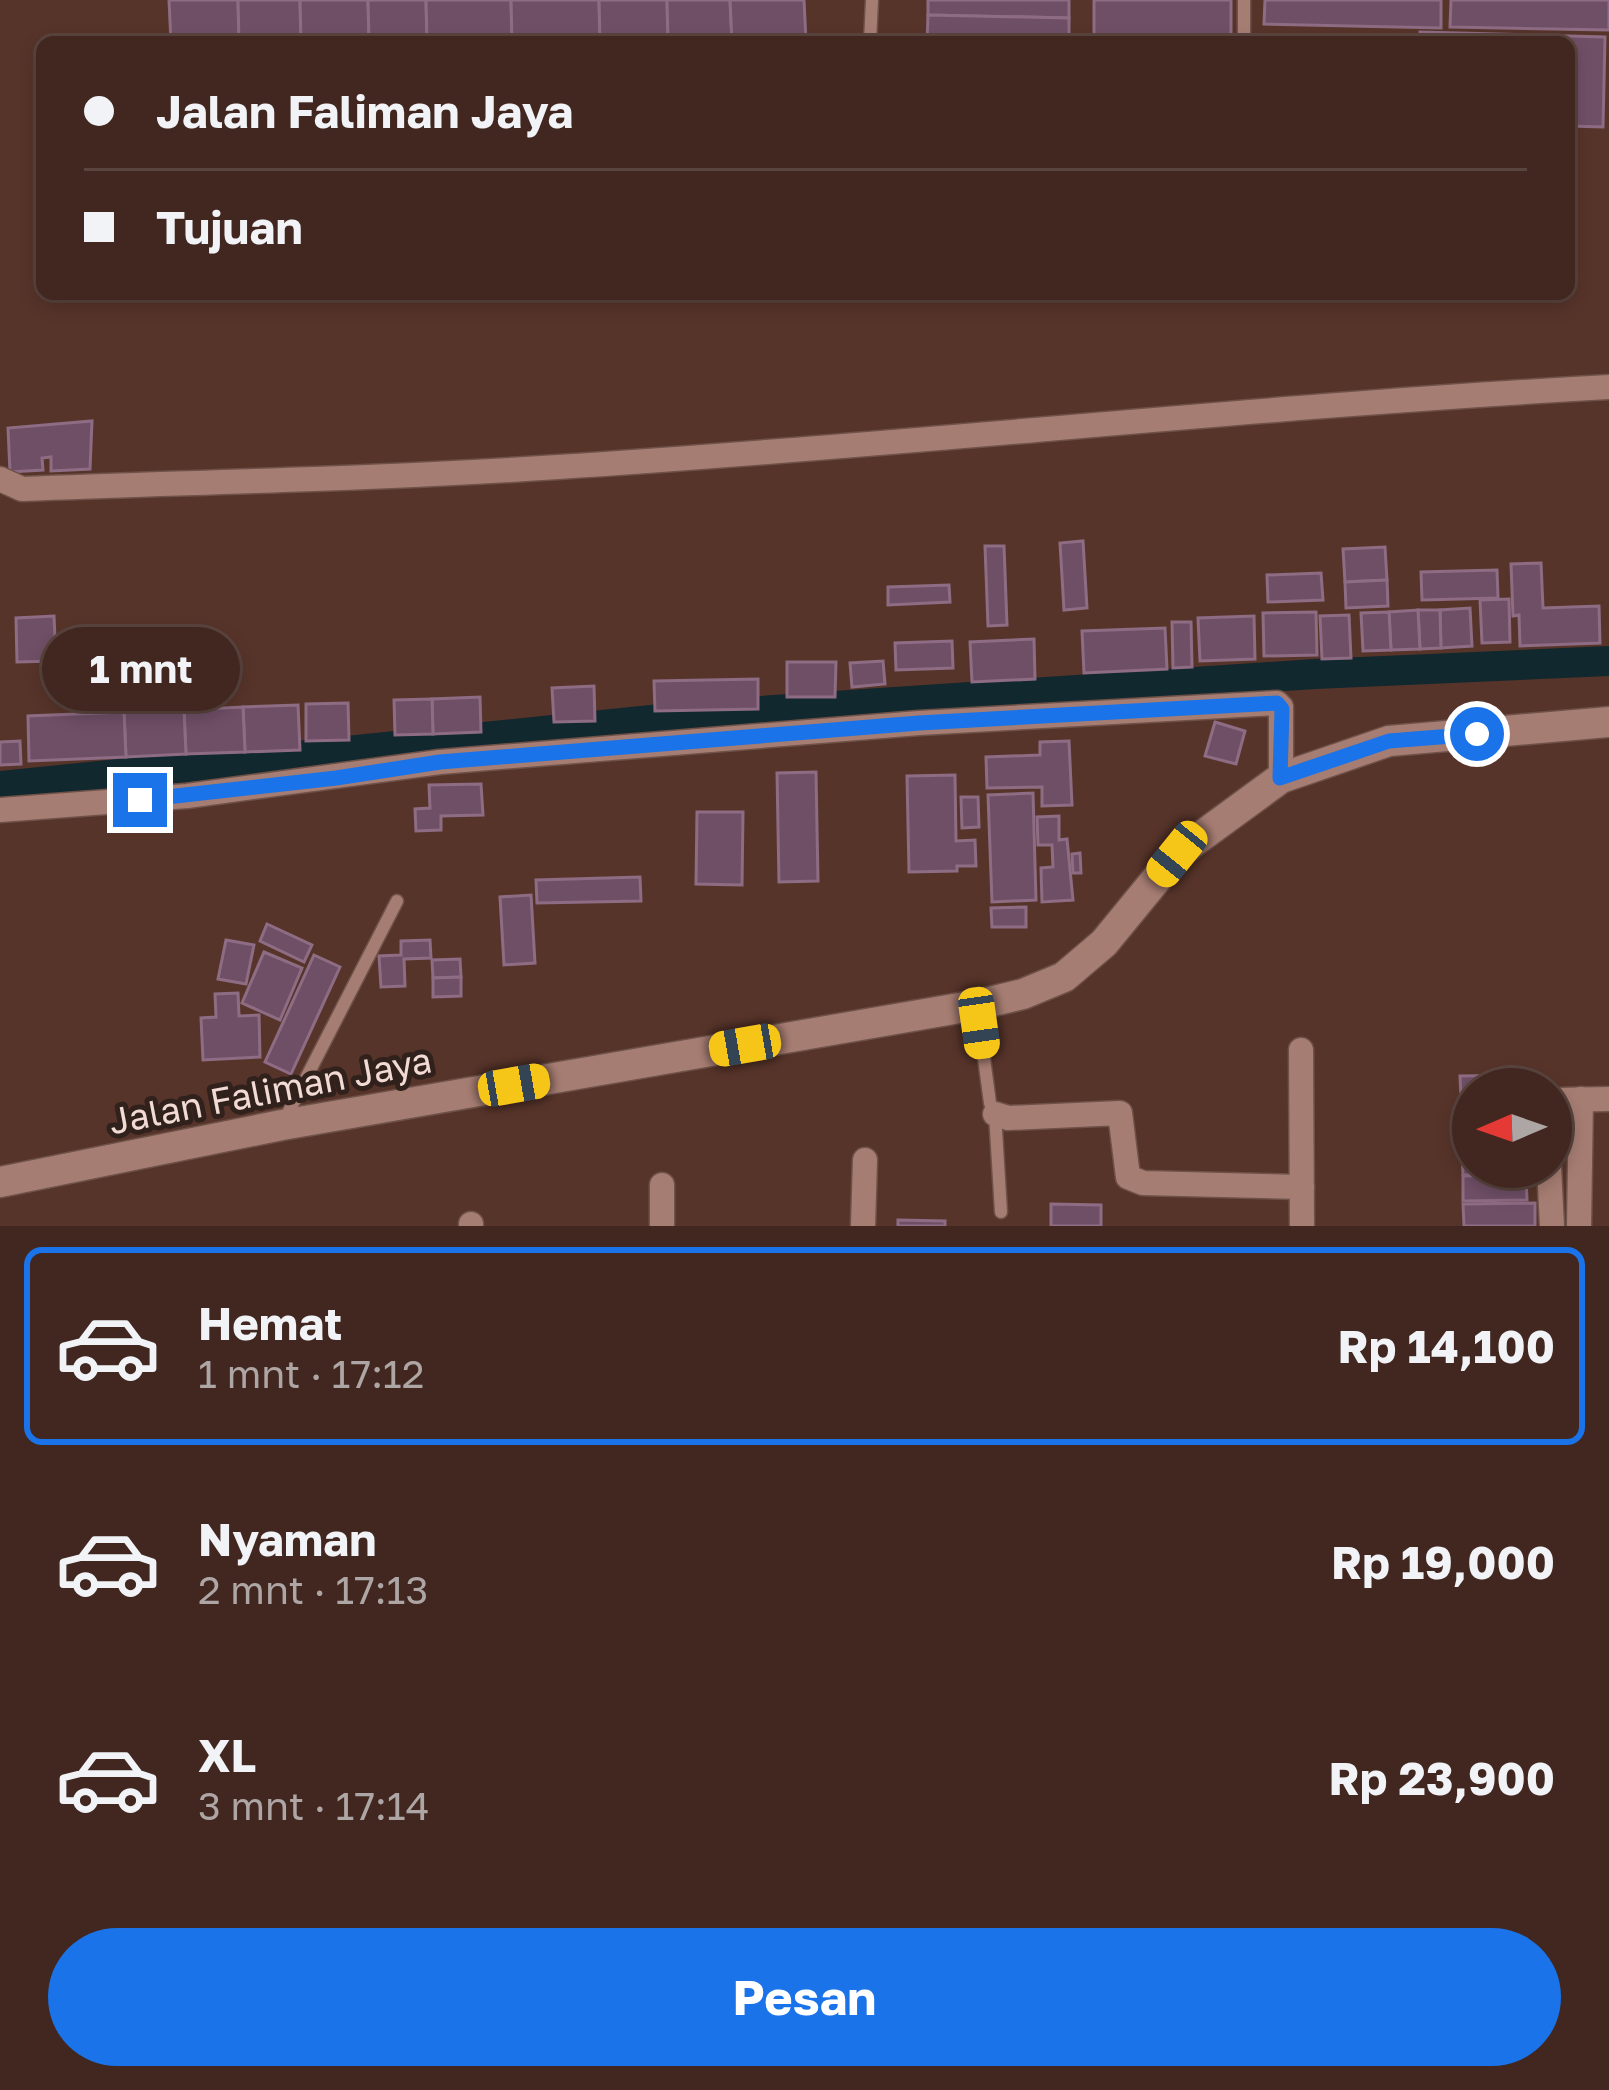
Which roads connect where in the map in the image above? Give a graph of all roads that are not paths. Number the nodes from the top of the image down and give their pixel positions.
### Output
1 (872, 0) edge
2 (1244, 0) edge
3 (870, 36) edge
4 (1244, 36) edge
5 (1609, 387) edge
6 (0, 479) edge
7 (1609, 722) edge
8 (1276, 776) junction
9 (0, 810) edge
10 (397, 901) dead end
11 (978, 1014) junction
12 (1301, 1050) dead end
13 (1609, 1099) edge
14 (1572, 1100) edge
15 (1581, 1100) junction
16 (993, 1108) junction
17 (282, 1125) junction
18 (865, 1160) dead end
19 (0, 1182) edge
20 (662, 1185) dead end
21 (1302, 1187) junction
22 (1550, 1188) edge
23 (1001, 1212) dead end
24 (662, 1226) edge
25 (863, 1226) edge
26 (1302, 1226) edge
27 (1552, 1226) edge
28 (1579, 1226) edge

1 - 3 lane
2 - 4 lane
5 - 6 street
7 - 8 street, Jalan Faliman Jaya
8 - 9 street
8 - 11 street, Jalan Faliman Jaya
10 - 17 lane
11 - 16 lane
11 - 17 street, Jalan Faliman Jaya
12 - 21 street
13 - 15 street
14 - 15 street
15 - 28 street
16 - 21 street
16 - 23 lane
17 - 19 street, Jalan Faliman Jaya
18 - 25 street
20 - 24 street
21 - 26 street
22 - 27 street

